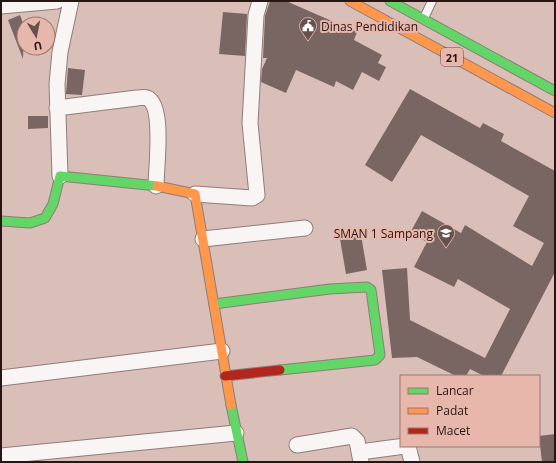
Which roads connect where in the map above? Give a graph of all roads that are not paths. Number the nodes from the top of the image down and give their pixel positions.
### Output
1 (57, 1) edge
2 (71, 1) edge
3 (260, 1) edge
4 (350, 1) edge
5 (390, 1) edge
6 (432, 1) edge
7 (1, 6) edge
8 (419, 28) junction
9 (555, 91) edge
10 (57, 108) junction
11 (555, 113) edge
12 (60, 176) junction
13 (156, 186) junction
14 (195, 194) junction
15 (1, 222) edge
16 (305, 228) dead end
17 (203, 239) junction
18 (214, 304) junction
19 (222, 351) junction
20 (225, 376) junction
21 (1, 378) edge
22 (236, 433) junction
23 (297, 445) dead end
24 (401, 447) edge
25 (409, 447) edge
26 (1, 456) edge
27 (360, 457) edge
28 (243, 462) edge
29 (412, 462) edge

1 - 7 street
2 - 10 street
3 - 14 street
4 - 8 main road, 21
5 - 8 main road, 21
6 - 8 lane
8 - 9 main road, 21
8 - 11 main road, 21
10 - 12 street
10 - 13 street
12 - 13 main road
12 - 15 main road
13 - 14 main road
14 - 17 main road
16 - 17 street
17 - 18 main road
18 - 19 main road
18 - 20 main road
19 - 20 main road
19 - 21 street
20 - 22 main road
22 - 26 street
22 - 28 main road
23 - 27 street
24 - 27 street
25 - 29 street

